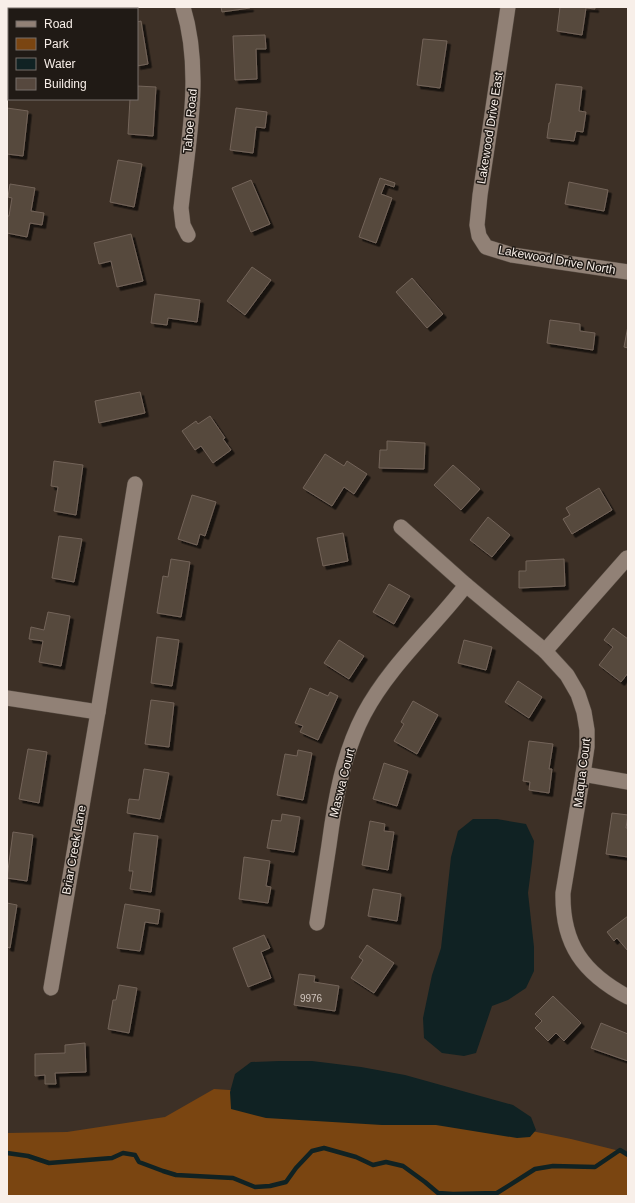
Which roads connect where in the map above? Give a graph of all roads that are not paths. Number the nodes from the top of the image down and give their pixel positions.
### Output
1 (183, 7) edge
2 (508, 7) edge
3 (188, 235) dead end
4 (486, 247) joint
5 (628, 272) edge
6 (135, 484) dead end
7 (401, 527) dead end
8 (627, 558) dead end
9 (466, 585) junction
10 (545, 652) junction
11 (7, 698) edge
12 (98, 712) junction
13 (583, 774) junction
14 (628, 782) edge
15 (317, 923) dead end
16 (51, 988) dead end
17 (628, 997) edge

1 - 3 street, Tahoe Road
2 - 4 street, Lakewood Drive East
4 - 5 street, Lakewood Drive North
6 - 12 street, Briar Creek Lane
7 - 9 street, Maqua Court
8 - 10 street
9 - 10 street, Maqua Court
9 - 15 street, Maswa Court
10 - 13 street, Maqua Court
11 - 12 street
12 - 16 street, Briar Creek Lane
13 - 14 street
13 - 17 street, Maqua Court

